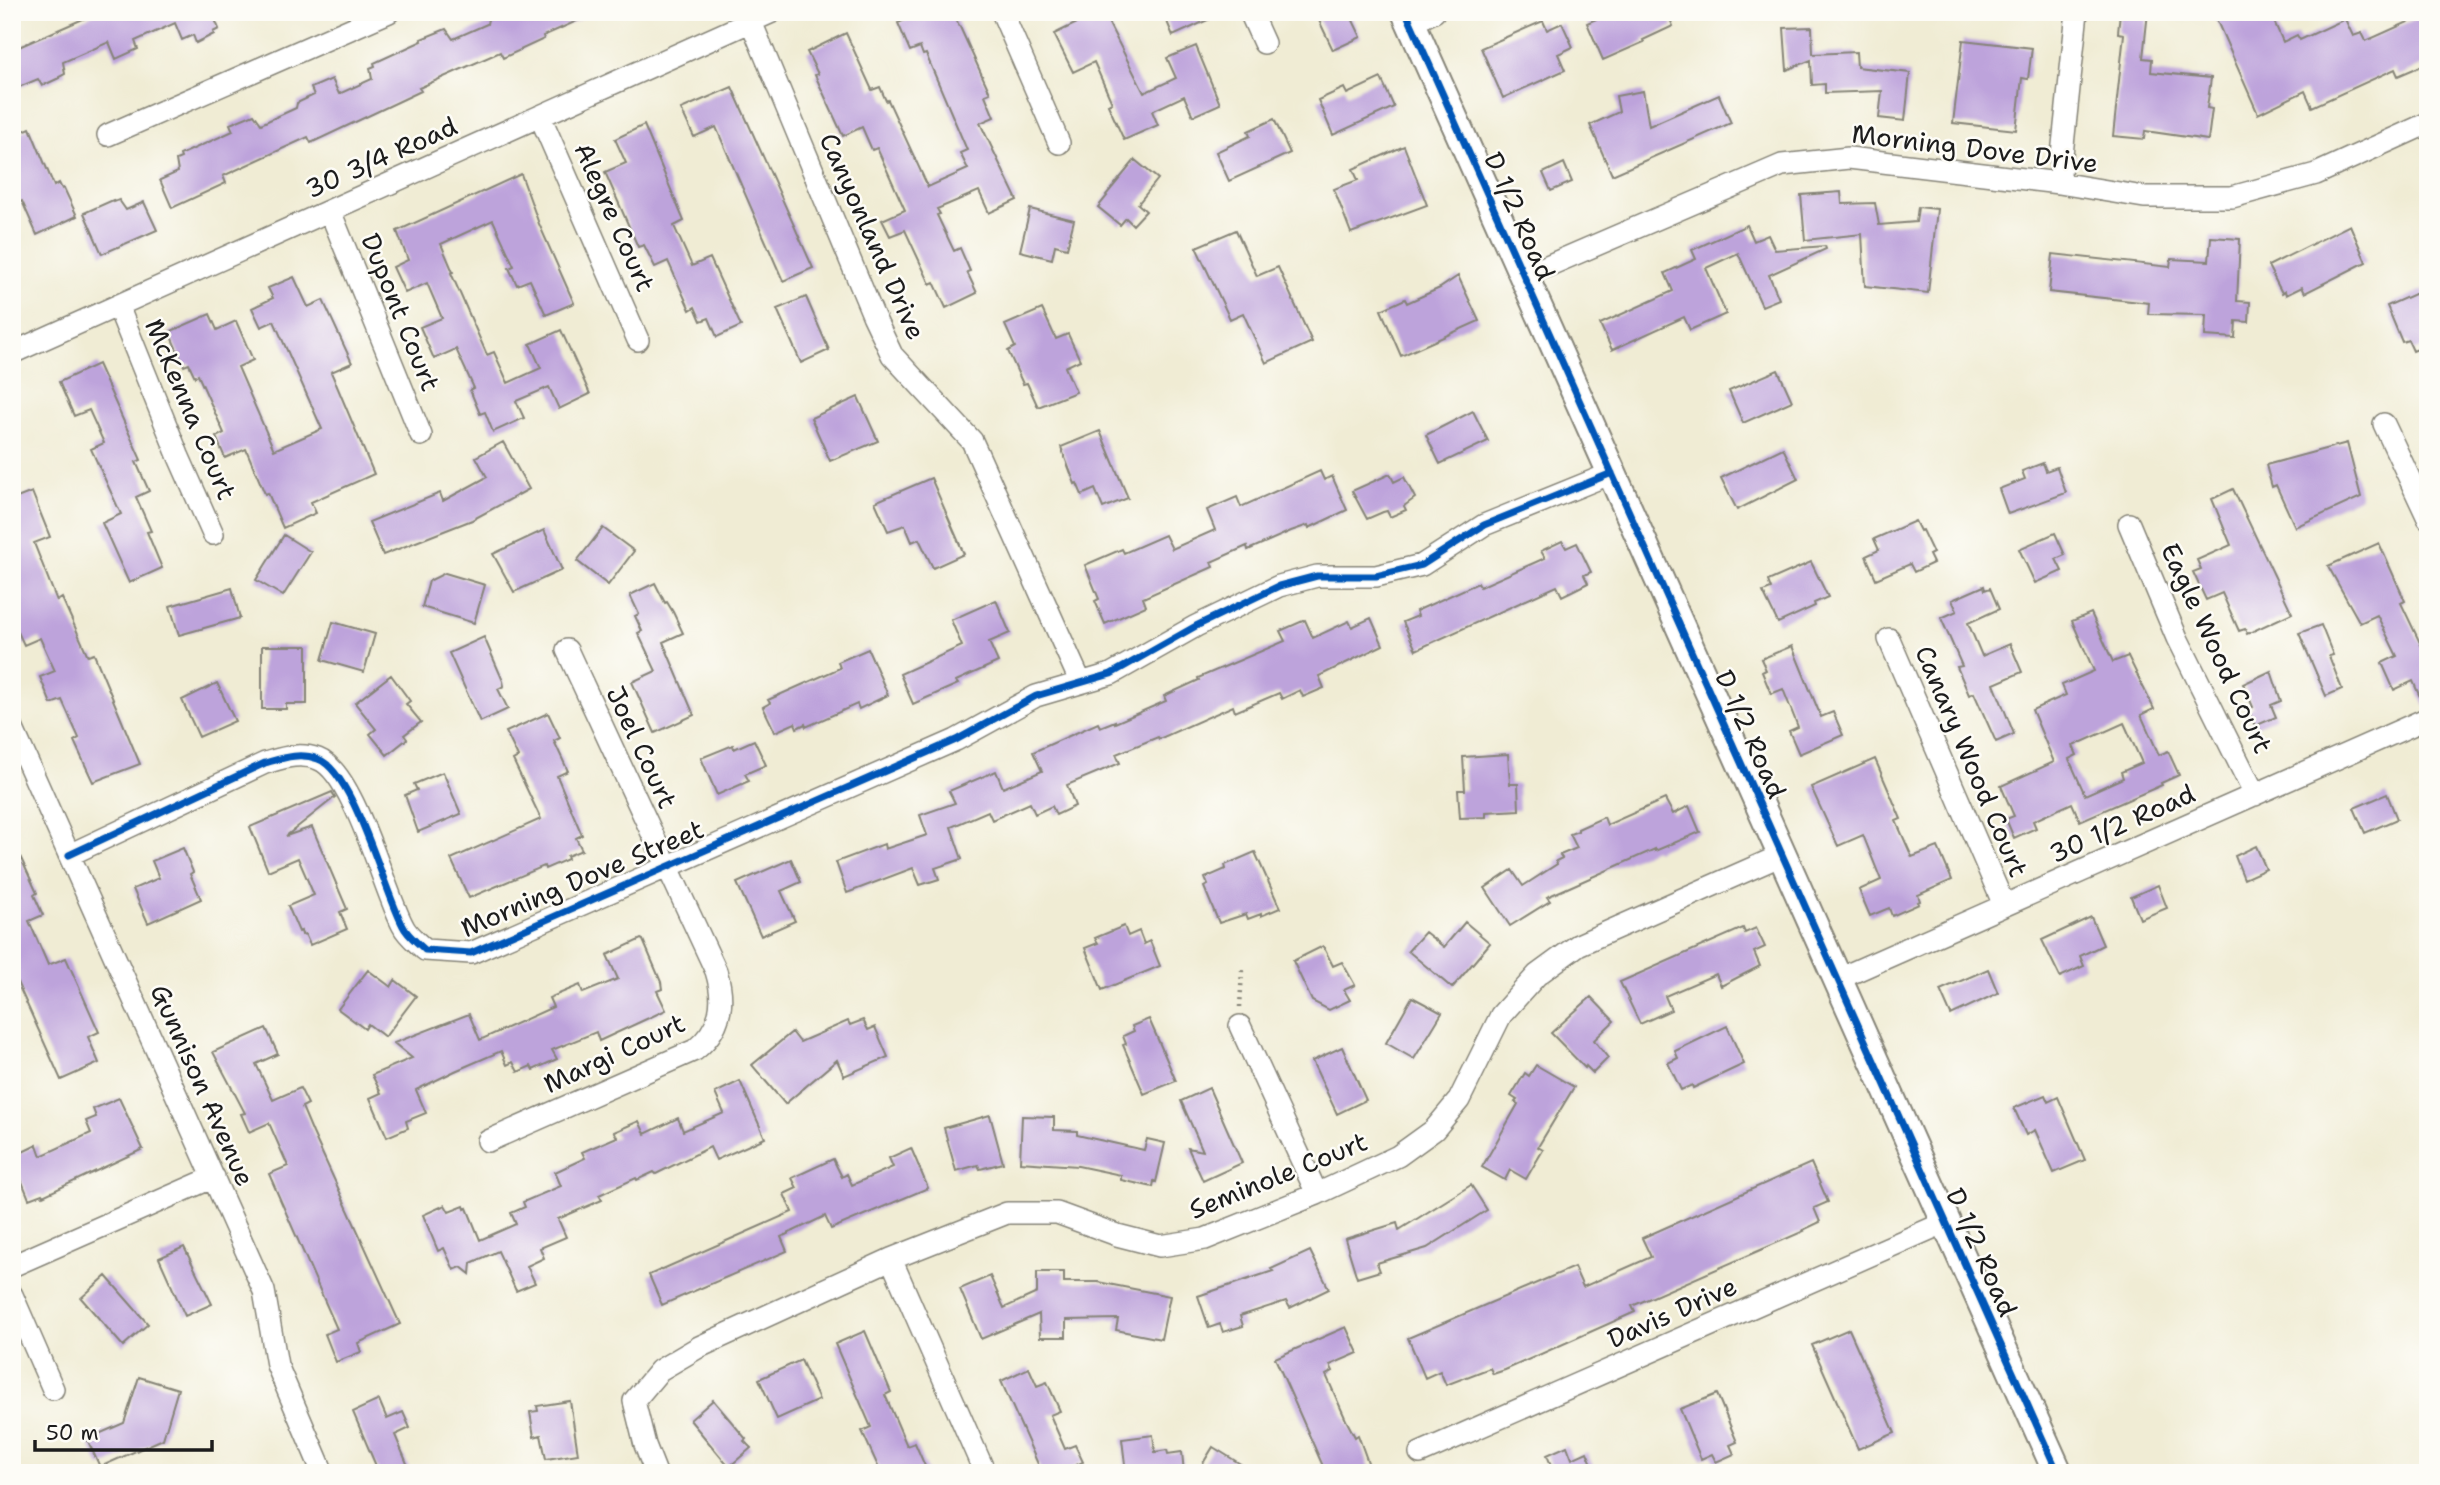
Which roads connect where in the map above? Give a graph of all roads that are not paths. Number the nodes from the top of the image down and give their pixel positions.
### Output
1 (389, 12) edge
2 (772, 12) edge
3 (1002, 12) edge
4 (1250, 12) edge
5 (2077, 12) edge
6 (1417, 16) edge
7 (749, 17) edge
8 (1264, 43) dead end
9 (540, 116) junction
10 (2428, 123) edge
11 (108, 135) dead end
12 (1059, 143) dead end
13 (2059, 183) junction
14 (330, 211) junction
15 (1524, 276) junction
16 (118, 306) junction
17 (638, 340) dead end
18 (12, 353) edge
19 (2385, 424) dead end
20 (421, 435) dead end
21 (1612, 473) junction
22 (2428, 518) edge
23 (2129, 524) dead end
24 (213, 534) dead end
25 (1889, 639) dead end
26 (567, 650) dead end
27 (1080, 681) junction
28 (2428, 718) edge
29 (13, 733) edge
30 (2255, 794) junction
31 (69, 855) junction
32 (1782, 855) junction
33 (667, 867) junction
34 (2004, 905) junction
35 (1838, 979) junction
36 (1240, 1026) dead end
37 (488, 1141) dead end
38 (214, 1177) junction
39 (1317, 1194) junction
40 (1946, 1222) junction
41 (891, 1259) junction
42 (12, 1266) edge
43 (12, 1295) edge
44 (53, 1389) dead end
45 (1420, 1453) dead end
46 (323, 1473) edge
47 (656, 1473) edge
48 (985, 1473) edge
49 (2058, 1473) edge

1 - 11 street
2 - 7 street, 30 3/4 Road
3 - 12 street
4 - 8 street
5 - 13 street
6 - 15 main road, D 1/2 Road
7 - 9 street, 30 3/4 Road
7 - 27 street, Canyonland Drive
9 - 14 street, 30 3/4 Road
9 - 17 street, Alegre Court
10 - 13 street, Morning Dove Drive
13 - 15 street, Morning Dove Drive
14 - 16 street, 30 3/4 Road
14 - 20 street, Dupont Court
15 - 21 main road, D 1/2 Road
16 - 18 street, 30 3/4 Road
16 - 24 street, McKenna Court
19 - 22 street
21 - 27 street
21 - 32 main road, D 1/2 Road
23 - 30 street, Eagle Wood Court
25 - 34 street, Canary Wood Court
26 - 33 street, Joel Court
27 - 33 street, Morning Dove Street
28 - 30 street, 30 1/2 Road
29 - 31 street, Gunnison Avenue
30 - 34 street, 30 1/2 Road
31 - 33 street, Morning Dove Street
31 - 38 street, Gunnison Avenue
32 - 35 main road, D 1/2 Road
32 - 39 street, Seminole Court
33 - 37 street, Margi Court
34 - 35 street, 30 1/2 Road
35 - 40 main road, D 1/2 Road
36 - 39 street
38 - 42 street
38 - 46 street, Gunnison Avenue
39 - 41 street, Seminole Court
40 - 45 street, Davis Drive
40 - 49 main road, D 1/2 Road
41 - 47 street, Seminole Court
41 - 48 street
43 - 44 street

